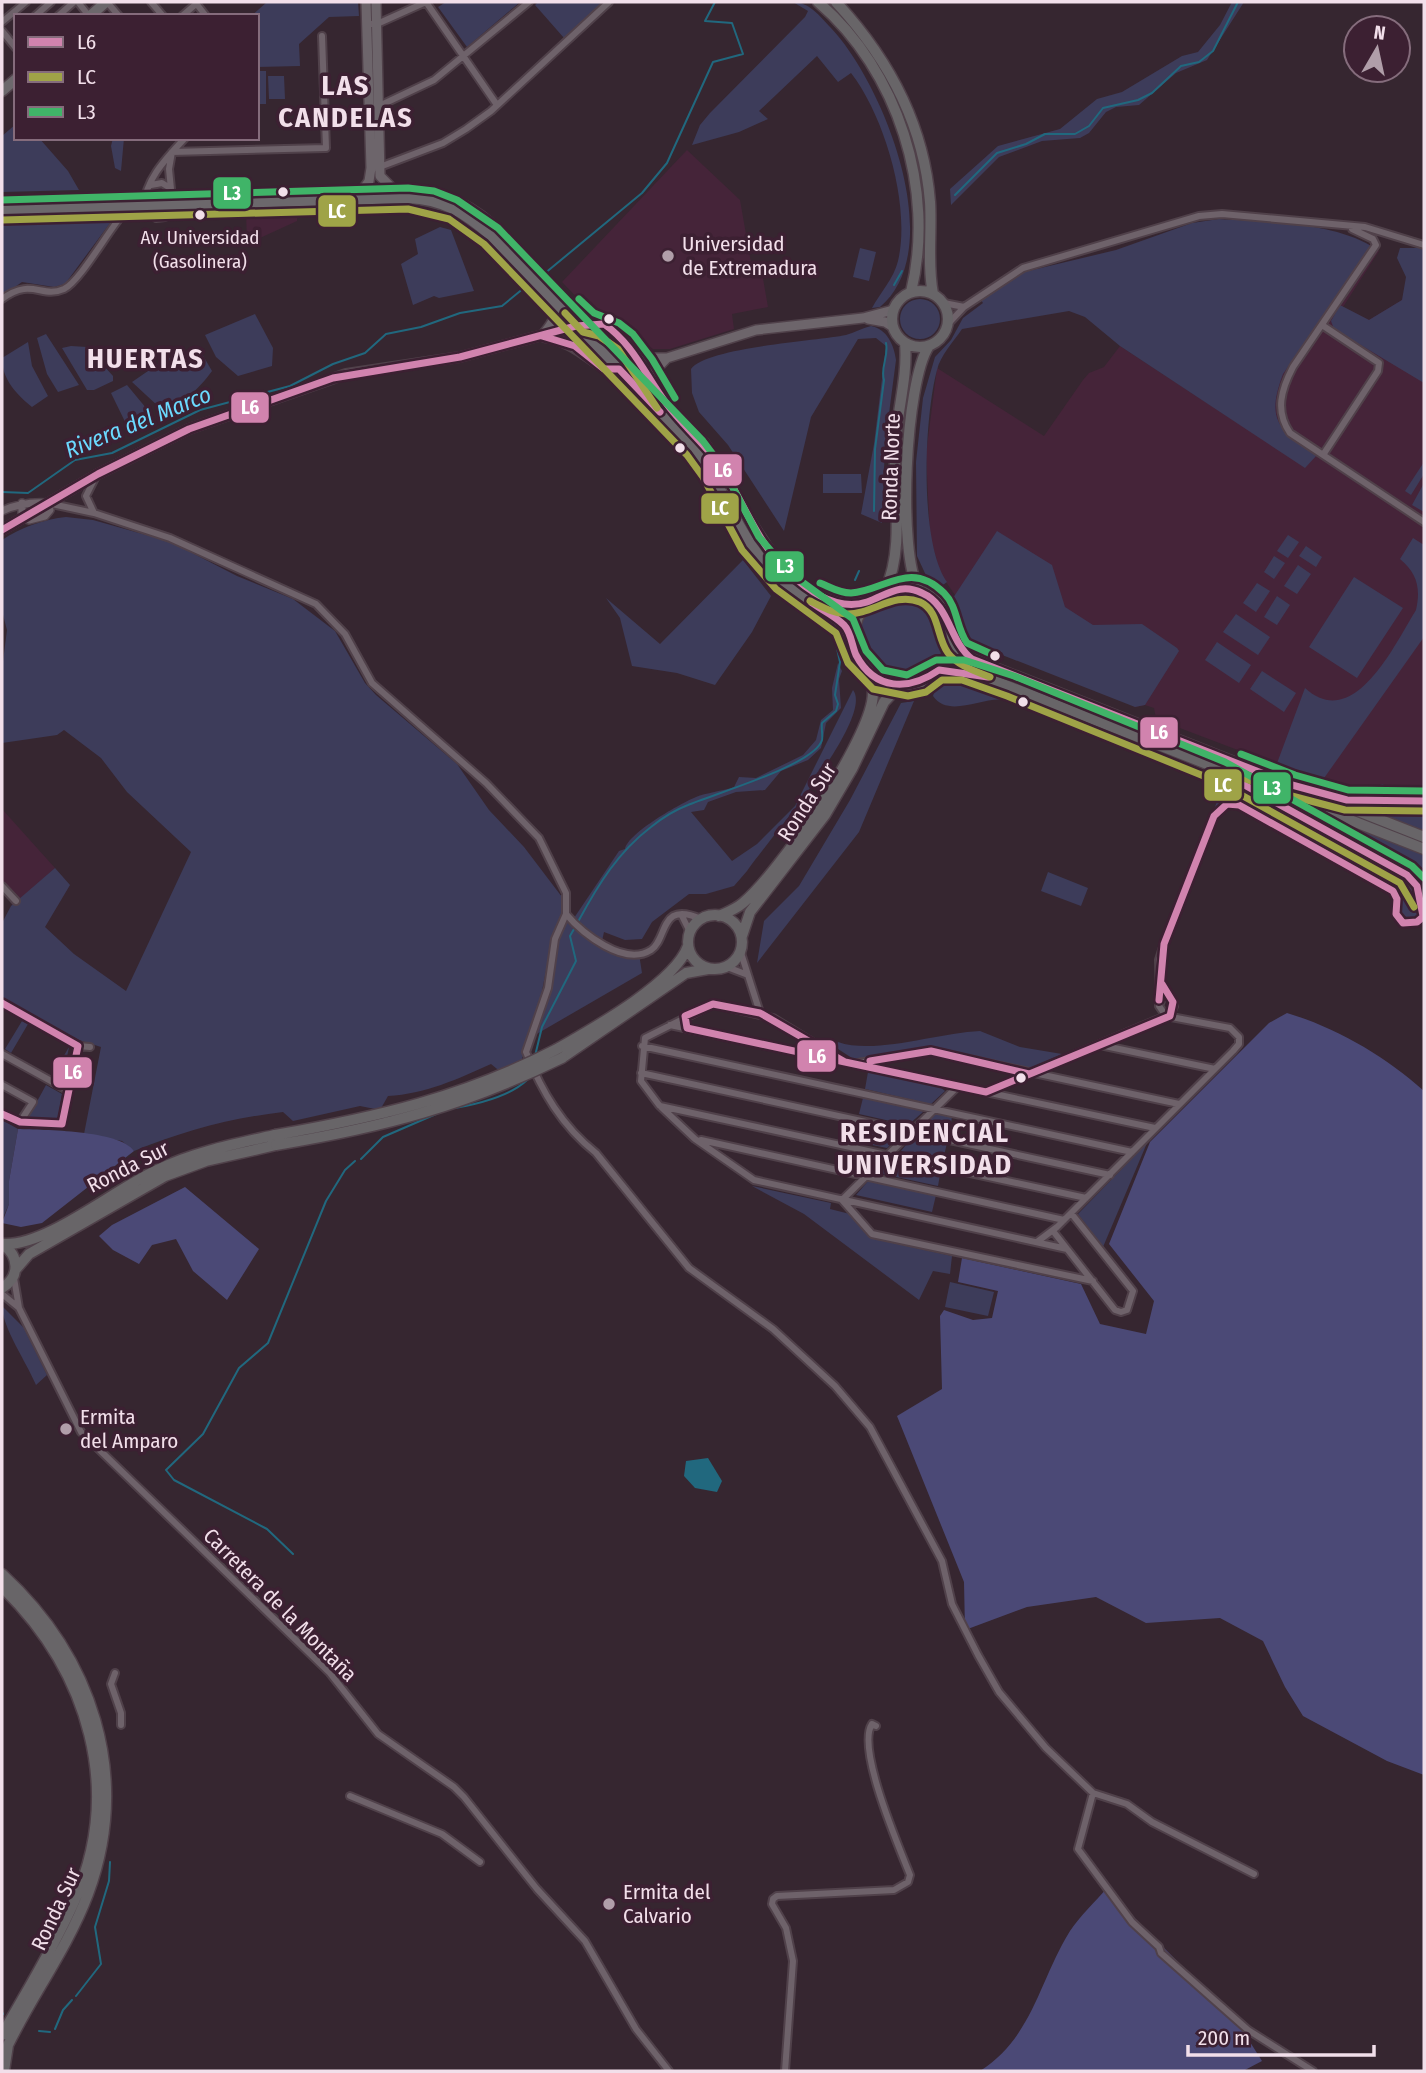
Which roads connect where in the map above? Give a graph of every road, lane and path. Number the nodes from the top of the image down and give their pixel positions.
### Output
1 (26, 2) edge
2 (51, 2) edge
3 (76, 2) edge
4 (366, 2) edge
5 (426, 2) edge
6 (529, 2) edge
7 (609, 2) edge
8 (818, 2) edge
9 (836, 2) edge
10 (110, 3) edge
11 (376, 6) edge
12 (37, 14) edge
13 (61, 14) edge
14 (93, 14) edge
15 (388, 19) junction
16 (2, 22) edge
17 (372, 24) junction
18 (2, 31) edge
19 (14, 34) edge
20 (323, 36) dead end
21 (378, 36) junction
22 (8, 39) junction
23 (14, 46) edge
24 (465, 58) junction
25 (498, 105) junction
26 (379, 106) junction
27 (183, 140) edge
28 (172, 152) junction
29 (376, 168) junction
30 (150, 185) junction
31 (394, 190) junction
32 (362, 191) junction
33 (172, 197) junction
34 (2, 201) edge
35 (144, 202) junction
36 (128, 208) junction
37 (2, 210) edge
38 (1343, 226) junction
39 (1424, 245) edge
40 (525, 265) junction
41 (911, 292) junction
42 (933, 294) junction
43 (553, 297) junction
44 (2, 299) edge
45 (944, 303) junction
46 (964, 307) junction
47 (893, 310) junction
48 (557, 312) junction
49 (579, 313) junction
50 (863, 318) junction
51 (604, 324) junction
52 (948, 324) junction
53 (1322, 325) junction
54 (892, 327) junction
55 (578, 328) junction
56 (542, 336) junction
57 (626, 343) junction
58 (905, 343) junction
59 (929, 345) junction
60 (575, 346) junction
61 (588, 357) junction
62 (667, 358) junction
63 (641, 365) junction
64 (624, 366) junction
65 (604, 369) junction
66 (650, 376) junction
67 (628, 379) junction
68 (666, 403) junction
69 (1323, 455) junction
70 (98, 474) junction
71 (47, 503) junction
72 (68, 506) junction
73 (22, 510) junction
74 (2, 511) edge
75 (94, 513) junction
76 (46, 516) junction
77 (1424, 522) edge
78 (2, 530) edge
79 (919, 590) junction
80 (885, 591) junction
81 (867, 603) junction
82 (952, 637) junction
83 (853, 642) junction
84 (939, 670) junction
85 (872, 675) junction
86 (899, 686) junction
87 (1221, 772) junction
88 (1292, 785) junction
89 (1424, 801) edge
90 (1424, 838) edge
91 (1424, 849) edge
92 (1424, 880) edge
93 (2, 886) edge
94 (1422, 898) edge
95 (16, 901) dead end
96 (566, 914) junction
97 (681, 916) junction
98 (719, 916) junction
99 (1424, 916) edge
100 (701, 919) junction
101 (690, 932) junction
102 (742, 936) junction
103 (688, 945) junction
104 (741, 953) junction
105 (727, 967) junction
106 (708, 969) junction
107 (750, 976) junction
108 (1162, 984) junction
109 (1169, 996) junction
110 (1160, 997) junction
111 (2, 1003) edge
112 (760, 1013) junction
113 (1168, 1014) junction
114 (685, 1016) junction
115 (668, 1025) junction
116 (687, 1028) junction
117 (800, 1035) junction
118 (1098, 1045) junction
119 (78, 1046) junction
120 (642, 1046) junction
121 (819, 1046) junction
122 (90, 1047) dead end
123 (790, 1050) junction
124 (2, 1054) edge
125 (560, 1054) junction
126 (810, 1055) junction
127 (882, 1059) junction
128 (849, 1063) junction
129 (1050, 1065) junction
130 (1215, 1069) junction
131 (882, 1070) junction
132 (641, 1073) junction
133 (1029, 1074) junction
134 (1053, 1079) junction
135 (1006, 1083) junction
136 (2, 1085) edge
137 (958, 1086) junction
138 (69, 1091) junction
139 (986, 1092) junction
140 (1006, 1096) junction
141 (1179, 1104) junction
142 (659, 1105) junction
143 (682, 1110) junction
144 (934, 1110) junction
145 (2, 1114) edge
146 (20, 1122) junction
147 (677, 1122) junction
148 (1136, 1124) junction
149 (1155, 1128) junction
150 (911, 1132) junction
151 (1147, 1136) junction
152 (695, 1139) junction
153 (276, 1140) junction
154 (730, 1147) junction
155 (1132, 1152) junction
156 (890, 1153) junction
157 (725, 1160) junction
158 (1097, 1172) junction
159 (1110, 1175) junction
160 (866, 1176) junction
161 (1102, 1182) junction
162 (1086, 1198) junction
163 (842, 1200) junction
164 (1071, 1213) junction
165 (1053, 1216) junction
166 (1064, 1220) junction
167 (1055, 1229) junction
168 (1037, 1242) junction
169 (3, 1244) edge
170 (1067, 1249) junction
171 (15, 1273) junction
172 (1093, 1281) junction
173 (2, 1288) edge
174 (2, 1294) edge
175 (19, 1308) junction
176 (2, 1574) edge
177 (2, 1587) edge
178 (115, 1673) dead end
179 (121, 1726) dead end
180 (876, 1726) dead end
181 (1093, 1793) junction
182 (350, 1796) dead end
183 (480, 1863) dead end
184 (1254, 1874) dead end
185 (2, 2035) edge
186 (4, 2071) edge
187 (669, 2071) edge
188 (785, 2071) edge
189 (1313, 2071) edge

1 - 16 street
2 - 12 street
3 - 13 street
4 - 17 main road
5 - 15 street
5 - 24 street
6 - 24 street
7 - 25 street
8 - 41 highway
9 - 42 highway
10 - 14 main road
11 - 15 street
11 - 17 main road
15 - 17 street
15 - 21 street
17 - 21 main road
17 - 29 main road
18 - 22 street
19 - 22 street
20 - 28 street
21 - 26 main road
22 - 23 street
24 - 25 street
24 - 26 street
25 - 29 street
26 - 29 main road
27 - 28 street
28 - 30 street
28 - 33 street
29 - 31 main road
29 - 32 main road
30 - 33 street
30 - 35 street
31 - 32 main road
31 - 40 main road
32 - 33 main road
33 - 35 main road
33 - 40 main road
34 - 35 main road
35 - 36 main road
36 - 37 main road
36 - 44 street
38 - 39 street
38 - 46 street
38 - 53 street
40 - 43 main road
41 - 42 highway
41 - 47 highway
42 - 45 highway
43 - 48 main road
43 - 49 main road
43 - 55 main road
45 - 46 street
45 - 52 highway
46 - 52 street
47 - 50 main road
47 - 54 highway
48 - 55 main road
48 - 56 main road
49 - 51 main road
49 - 55 main road
50 - 54 main road
50 - 62 main road
51 - 55 main road
51 - 57 main road
52 - 59 highway, Ronda Norte
53 - 69 street
53 - 69 street
54 - 58 highway
55 - 56 main road
55 - 60 main road
55 - 61 main road
55 - 64 main road
56 - 60 main road
56 - 70 main road
57 - 62 main road
57 - 63 main road
57 - 64 main road
58 - 59 highway
58 - 80 highway, Ronda Norte
59 - 79 highway, Ronda Norte
60 - 61 main road
61 - 65 main road
62 - 63 main road
62 - 66 main road
63 - 64 main road
63 - 66 main road
64 - 65 main road
64 - 67 main road
64 - 68 main road
65 - 67 main road
66 - 68 main road
67 - 83 main road
68 - 81 main road
69 - 77 street
70 - 71 main road
70 - 75 street
71 - 72 street
71 - 73 main road
71 - 73 street
71 - 76 street
72 - 75 street
72 - 76 street
73 - 74 street
73 - 76 street
73 - 78 main road
75 - 96 street
79 - 80 highway
79 - 82 highway
80 - 81 highway
81 - 83 highway
82 - 84 highway
82 - 88 highway
83 - 85 highway
84 - 86 highway
84 - 87 highway
85 - 86 highway
85 - 98 highway, Ronda Sur
86 - 102 highway, Ronda Sur
87 - 91 highway
87 - 94 highway
88 - 89 highway
88 - 90 highway
92 - 94 highway
93 - 95 street
94 - 99 street
96 - 97 street
96 - 181 street
97 - 100 street
97 - 101 street
98 - 100 highway
98 - 102 highway
99 - 108 street
100 - 101 highway
101 - 103 highway
102 - 104 highway
103 - 106 highway
103 - 125 highway
104 - 105 highway
104 - 107 street
105 - 106 highway
105 - 107 street
106 - 125 highway
107 - 112 street
108 - 109 street
108 - 110 street
109 - 110 street
109 - 113 street
110 - 113 street
111 - 119 street
112 - 114 street
112 - 117 street
113 - 118 street
113 - 130 street
114 - 115 street
114 - 116 street
115 - 116 street
115 - 120 street
116 - 123 street
117 - 121 street
117 - 123 street
117 - 126 street
118 - 129 street
118 - 130 street
119 - 122 street
119 - 138 street
120 - 132 street
120 - 144 street
121 - 126 street
121 - 128 street
123 - 126 street
124 - 138 street
125 - 153 highway, bridge
126 - 128 street
127 - 128 street
127 - 131 street
127 - 133 street
128 - 131 street
129 - 133 street
129 - 134 street
130 - 141 street
131 - 137 street
132 - 142 street
132 - 150 street
133 - 134 street
133 - 135 street
134 - 141 street
135 - 139 street
135 - 140 street
136 - 146 street
137 - 139 street
137 - 144 street
138 - 146 street
139 - 140 street
140 - 148 street
141 - 149 street
142 - 143 street
142 - 147 street
143 - 147 street
143 - 156 street
144 - 150 street
144 - 155 street
145 - 146 street
147 - 152 street
148 - 149 street
148 - 151 street
149 - 151 street
150 - 156 street
150 - 158 street
151 - 155 street
152 - 154 street
152 - 157 street
153 - 169 highway, Ronda Sur
153 - 171 highway, Ronda Sur
154 - 157 street
154 - 160 street
155 - 159 street
156 - 160 street
156 - 162 street
157 - 163 street
158 - 159 street
158 - 161 street
159 - 161 street
160 - 163 street
160 - 165 street
161 - 162 street
162 - 164 street
163 - 168 street
163 - 172 street
164 - 166 street
164 - 172 street
165 - 166 street
165 - 167 street
166 - 167 street
167 - 168 street
167 - 170 street
168 - 170 street
169 - 171 highway
170 - 172 street
171 - 173 highway, Ronda Sur
171 - 175 street, Carretera de la Montaña
174 - 175 street, Carretera de la Montaña
175 - 187 street, Carretera de la Montaña
176 - 186 highway, Ronda Sur
177 - 185 highway, Ronda Sur
178 - 179 street
180 - 188 street
181 - 184 street
181 - 189 street
182 - 183 street

